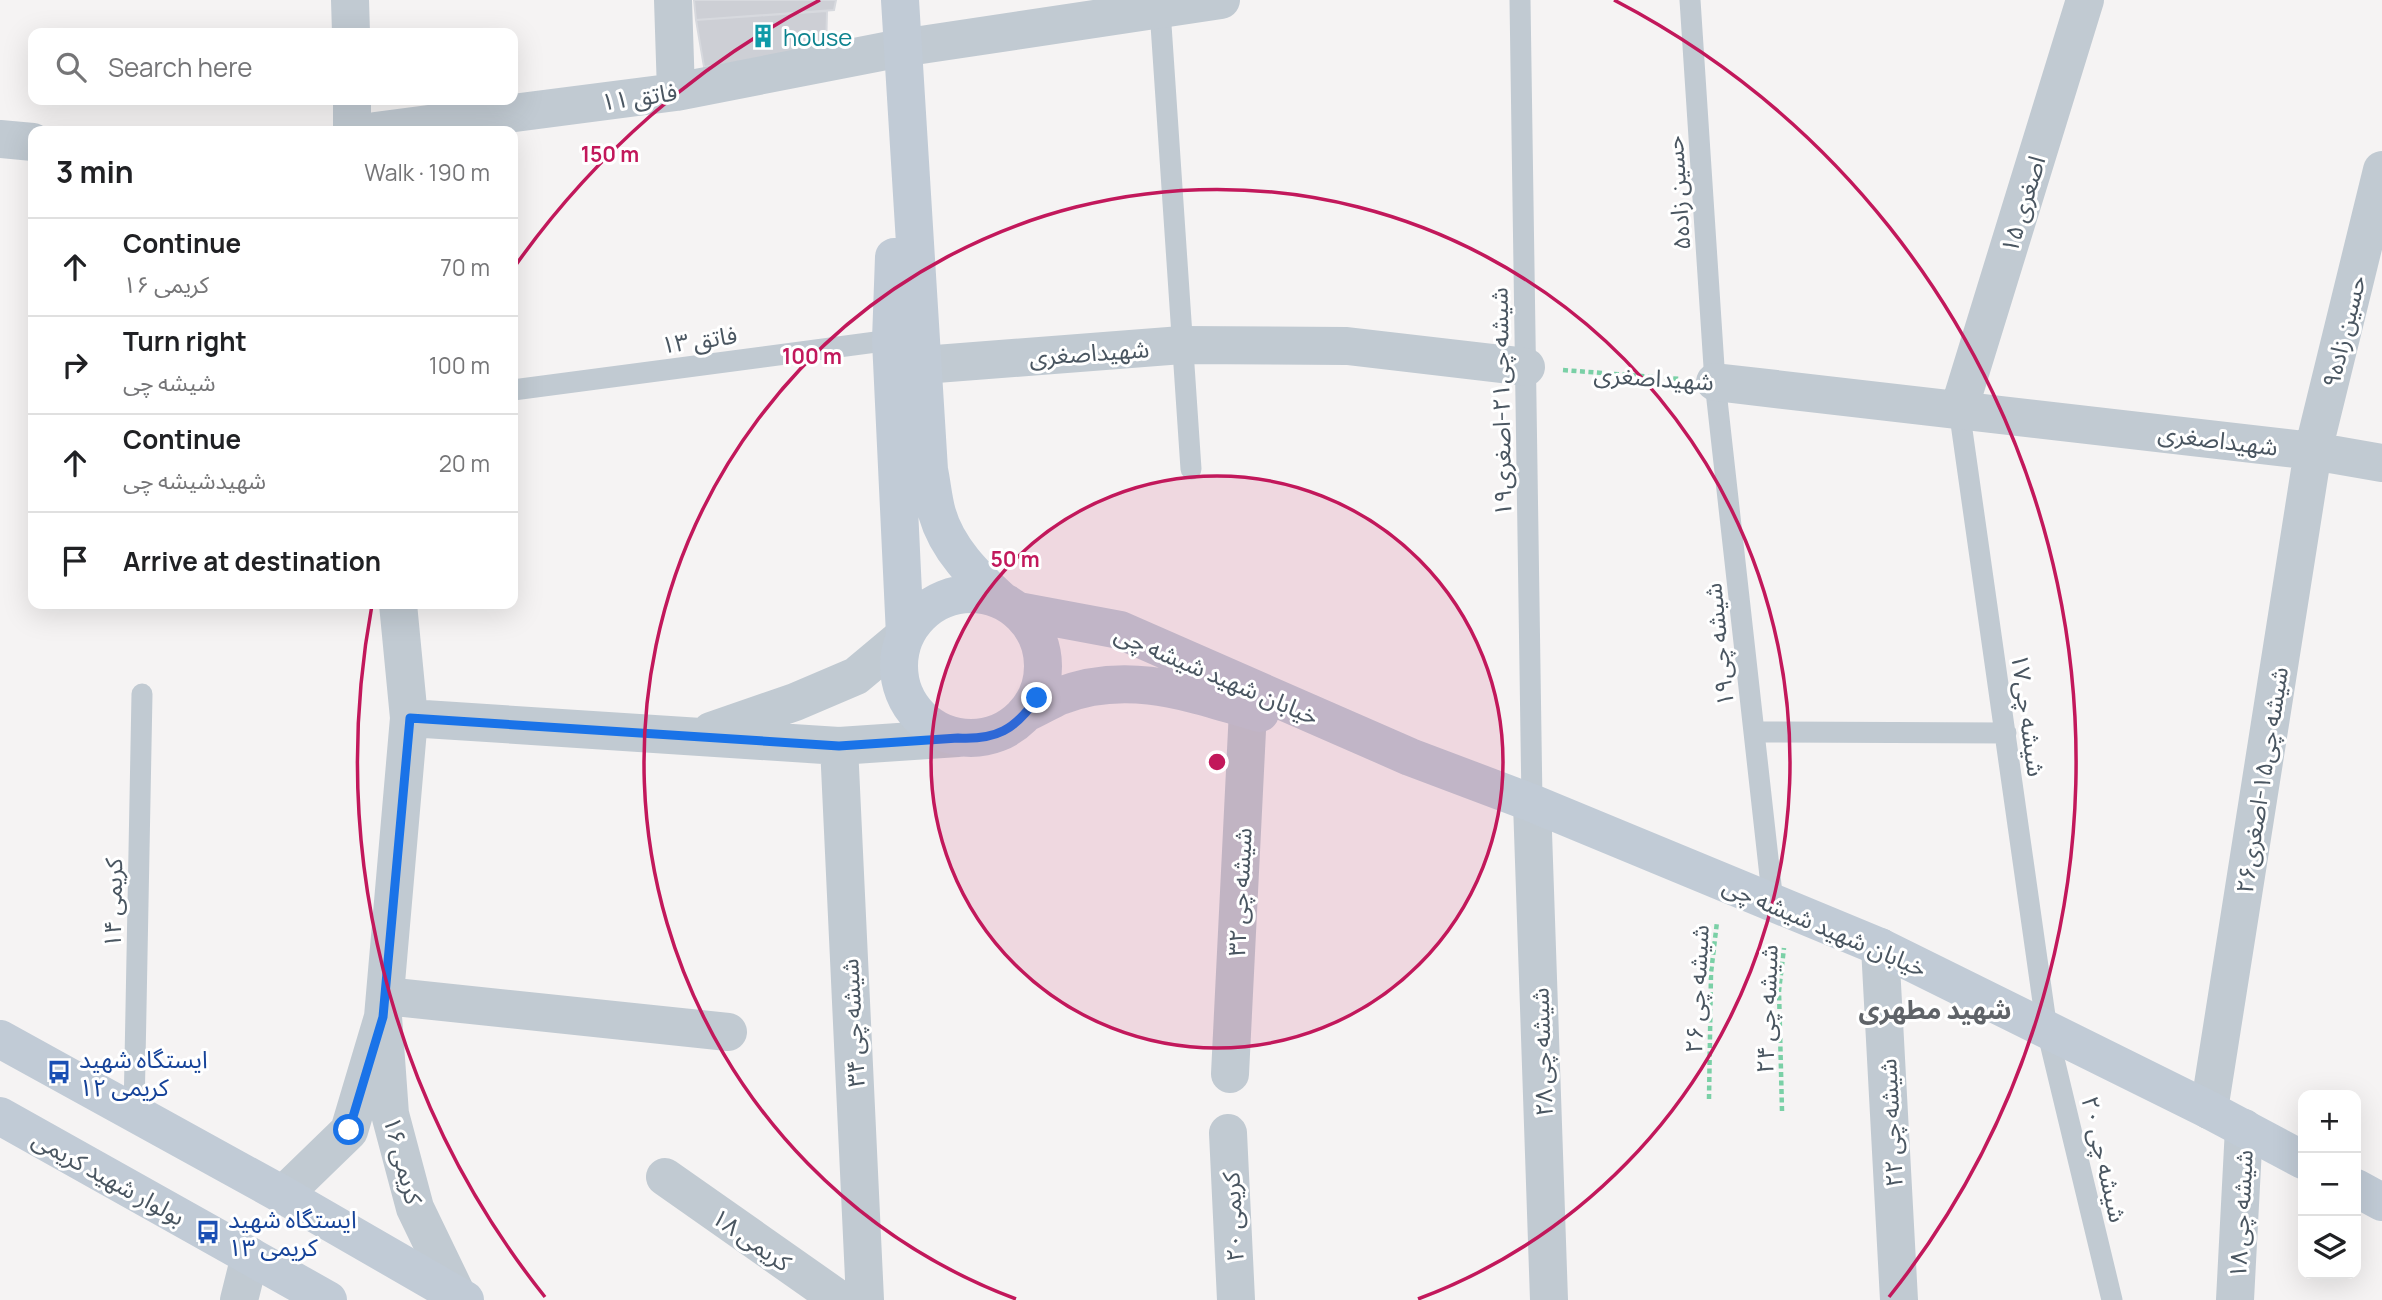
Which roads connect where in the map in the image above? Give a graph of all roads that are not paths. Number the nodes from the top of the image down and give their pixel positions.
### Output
1 (350, 0) edge
2 (673, 0) edge
3 (900, 0) edge
4 (1222, 0) edge
5 (1520, 0) edge
6 (1690, 0) edge
7 (2085, 0) edge
8 (1160, 10) junction
9 (351, 28) edge
10 (901, 48) junction
11 (676, 92) junction
12 (352, 105) edge
13 (352, 126) edge
14 (413, 126) edge
15 (0, 139) edge
16 (28, 142) edge
17 (2382, 170) edge
18 (891, 340) junction
19 (1182, 345) junction
20 (923, 365) junction
21 (1526, 367) junction
22 (1715, 382) junction
23 (518, 389) edge
24 (1959, 409) junction
25 (2313, 451) junction
26 (2382, 463) edge
27 (1191, 470) dead end
28 (1010, 606) junction
29 (399, 609) edge
30 (905, 635) junction
31 (142, 694) dead end
32 (1248, 710) junction
33 (1026, 713) junction
34 (410, 718) junction
35 (1755, 732) junction
36 (2006, 733) junction
37 (696, 736) junction
38 (958, 738) junction
39 (839, 746) junction
40 (1410, 757) junction
41 (1532, 803) junction
42 (1781, 906) junction
43 (1880, 947) junction
44 (384, 1006) junction
45 (2047, 1030) junction
46 (728, 1032) dead end
47 (0, 1039) edge
48 (1230, 1074) dead end
49 (2209, 1110) junction
50 (134, 1113) junction
51 (0, 1116) edge
52 (2244, 1128) junction
53 (1228, 1133) dead end
54 (2298, 1157) edge
55 (665, 1177) dead end
56 (2361, 1191) edge
57 (283, 1195) junction
58 (2382, 1202) edge
59 (250, 1256) junction
60 (461, 1298) edge
61 (239, 1300) edge
62 (328, 1300) edge
63 (840, 1300) edge
64 (865, 1300) edge
65 (1236, 1300) edge
66 (1549, 1300) edge
67 (1899, 1300) edge
68 (2112, 1300) edge
69 (2235, 1300) edge

1 - 9 street
2 - 11 street
3 - 10 street
4 - 8 street
5 - 21 lane, شیشه چی۲۱-اصغری۱۹
6 - 22 lane, حسین زاده۵
7 - 24 street, اصغری ۱۵
8 - 10 street
8 - 19 lane
10 - 11 street, فاتق ۱۱
10 - 18 street
10 - 20 street
11 - 14 street, فاتق ۱۱
12 - 13 street
15 - 16 street
17 - 25 street, حسین زاده۹
18 - 23 lane, فاتق ۱۳
18 - 30 street
19 - 20 street, شهیداصغری
19 - 21 street, شهیداصغری
19 - 27 lane
20 - 28 street
21 - 41 lane, شیشه چی۲۱-اصغری۱۹
22 - 24 street, شهیداصغری
22 - 35 lane, شیشه چی۱۹
24 - 25 street, شهیداصغری
24 - 36 lane, شیشه چی۱۷
25 - 26 street, شهیداصغری
25 - 49 street, شیشه چی۱۵-اصغری۲۶
28 - 30 street
28 - 33 street
28 - 40 street, خیابان شهید شیشه چی
29 - 34 street, کریمی ۱۶
30 - 37 street
30 - 38 street
31 - 50 lane, کریمی ۱۴
32 - 33 street, خیابان شهید شیشه چی
32 - 40 street, خیابان شهید شیشه چی
32 - 48 street, شیشه چی ۳۲
33 - 38 street
34 - 37 street
34 - 44 street, کریمی ۱۶
35 - 36 lane
35 - 42 lane, شیشه چی۱۹
36 - 45 lane, شیشه چی۱۷
37 - 39 street
38 - 39 street
39 - 64 street, شیشه چی ۳۴
40 - 41 street, خیابان شهید شیشه چی
41 - 42 street, خیابان شهید شیشه چی
41 - 66 street, شیشه چی ۲۸
42 - 43 street, خیابان شهید شیشه چی
43 - 45 street, خیابان شهید شیشه چی
43 - 67 street, شیشه چی ۲۲
44 - 46 street
44 - 57 street, کریمی ۱۶
44 - 60 street, کریمی ۱۶
45 - 49 street, خیابان شهید شیشه چی
45 - 68 lane, شیشه چی ۲۰
47 - 50 street
49 - 52 street, خیابان شهید شیشه چی
50 - 57 street
51 - 59 street, بولوار شهید کریمی
52 - 54 street, خیابان شهید شیشه چی
52 - 69 street, شیشه چی ۱۸
53 - 65 street, کریمی ۲۰
55 - 63 street, کریمی ۱۸
56 - 58 street
57 - 60 street
59 - 61 street
59 - 62 street, بولوار شهید کریمی

